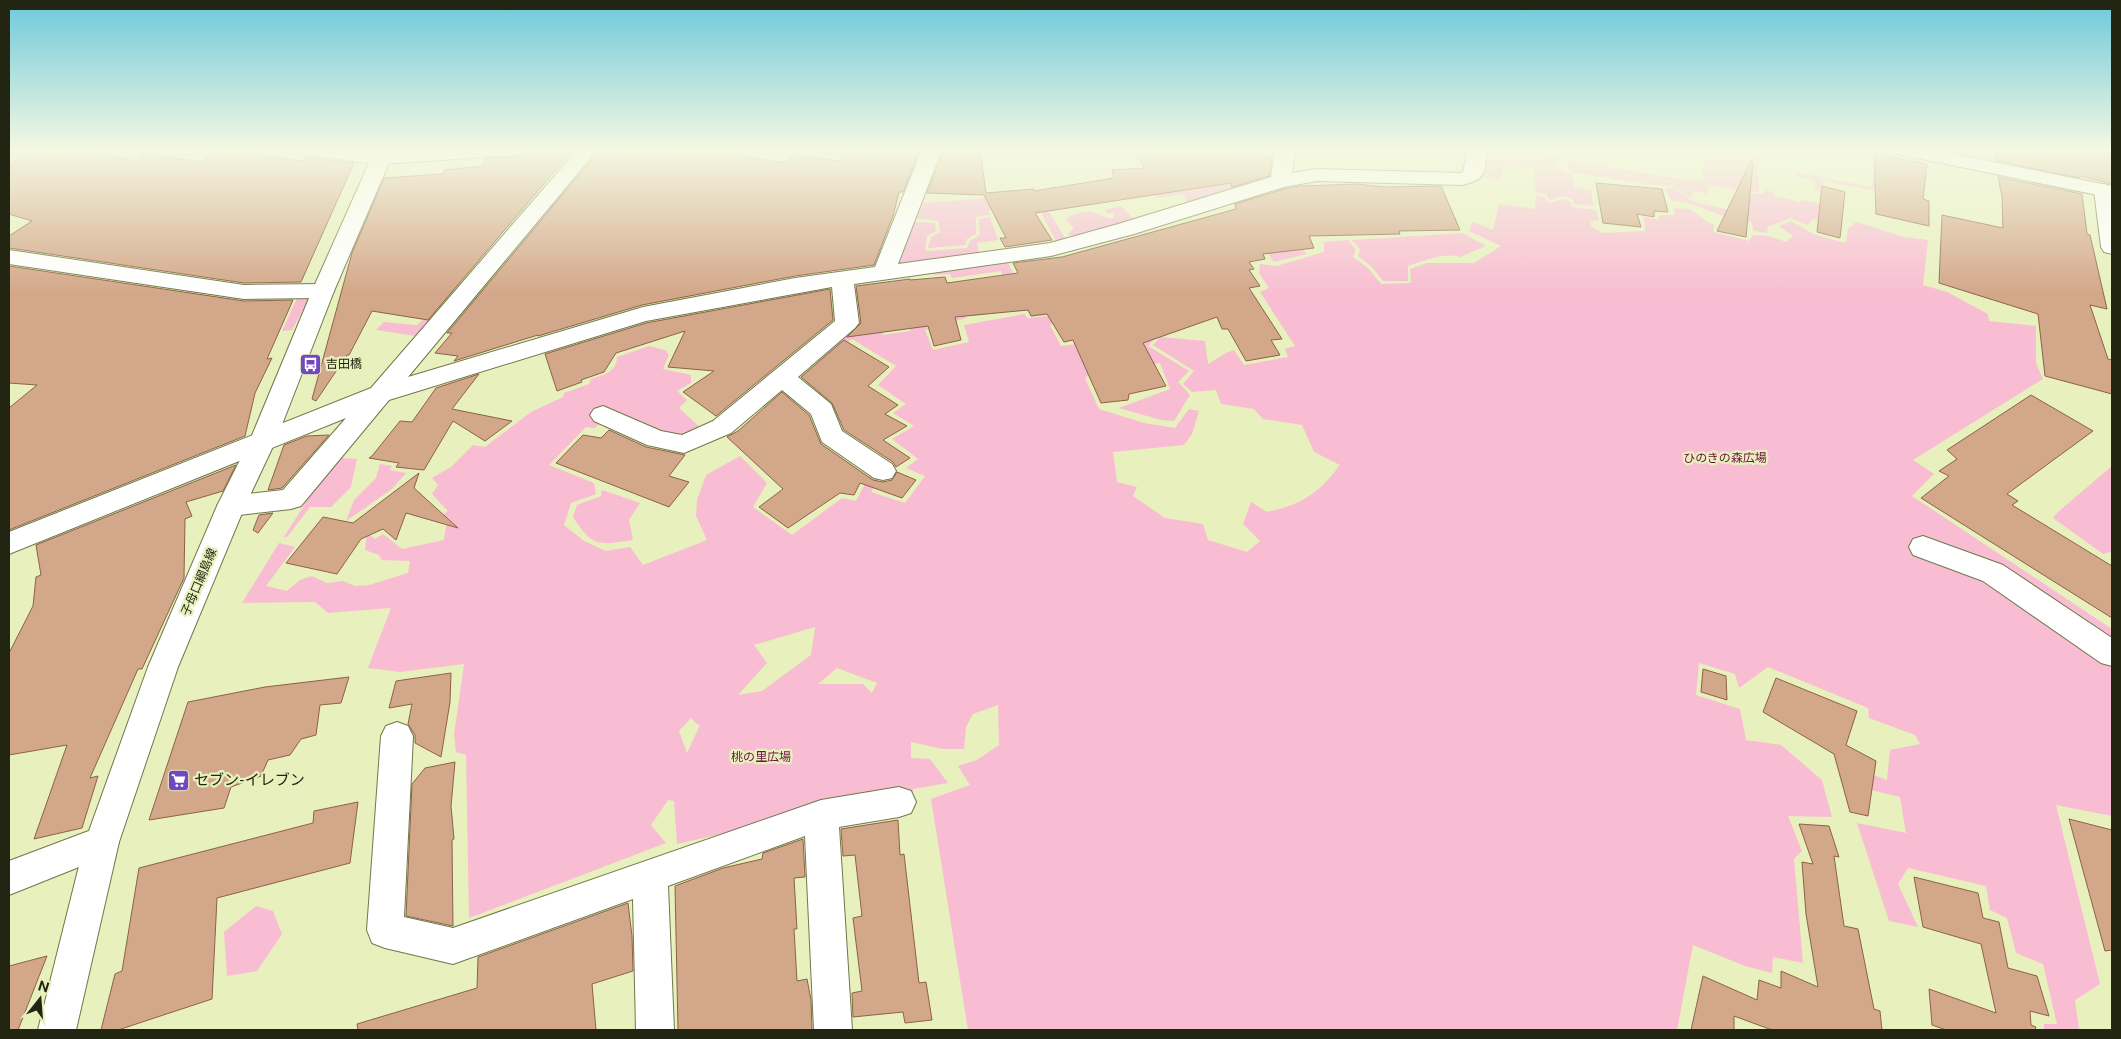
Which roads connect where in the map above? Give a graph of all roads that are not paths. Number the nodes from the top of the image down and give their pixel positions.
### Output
1 (363, 197) edge
2 (547, 197) edge
3 (913, 197) edge
4 (1228, 197) edge
5 (2108, 197) edge
6 (2112, 248) edge
7 (9, 258) edge
8 (884, 272) junction
9 (842, 278) junction
10 (323, 291) junction
11 (782, 377) junction
12 (383, 393) junction
13 (603, 415) dead end
14 (263, 440) junction
15 (884, 472) dead end
16 (231, 506) junction
17 (9, 543) edge
18 (1923, 547) dead end
19 (2112, 654) edge
20 (397, 736) dead end
21 (899, 802) dead end
22 (821, 815) junction
23 (102, 842) junction
24 (650, 875) junction
25 (9, 878) edge
26 (57, 1030) edge
27 (655, 1030) edge
28 (833, 1030) edge

1 - 10 street, 子母口綱島線
2 - 12 street
3 - 8 street
4 - 8 street
5 - 6 street
7 - 10 street
8 - 9 street
9 - 11 street
9 - 12 street
10 - 14 street, 子母口綱島線
11 - 13 street
11 - 15 street
12 - 14 street
12 - 16 street
14 - 16 street, 子母口綱島線
14 - 17 street
16 - 23 street, 子母口綱島線
18 - 19 street
20 - 24 street
21 - 22 street
22 - 24 street
22 - 28 street
23 - 25 street
23 - 26 street, 子母口綱島線
24 - 27 street

